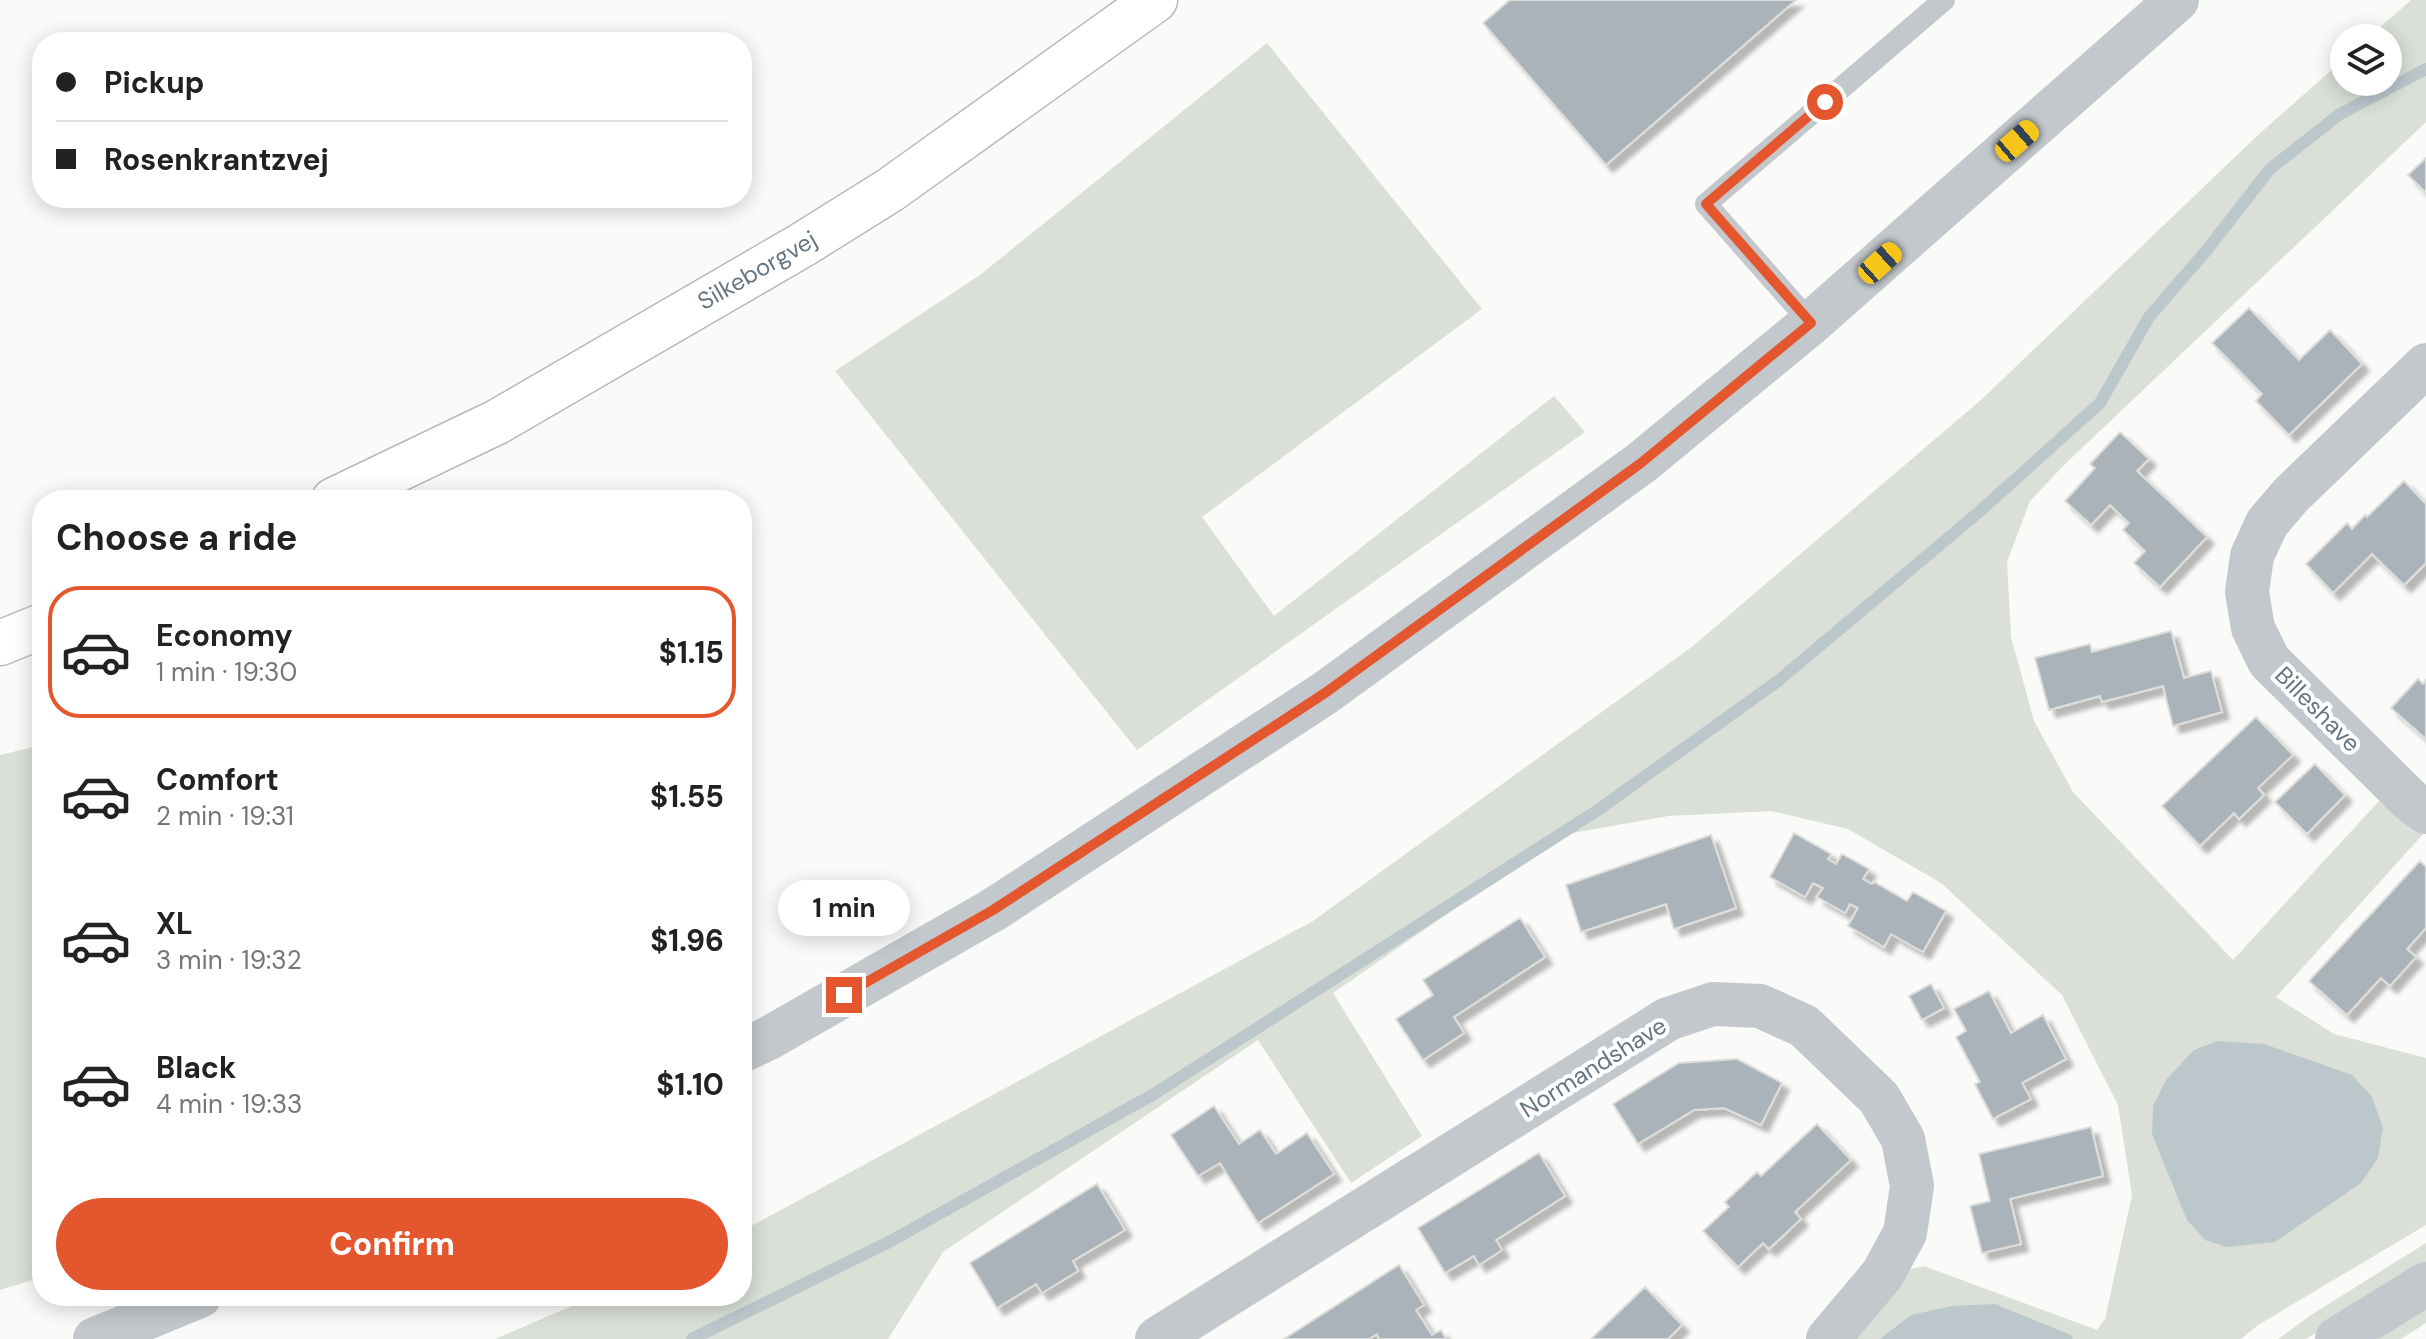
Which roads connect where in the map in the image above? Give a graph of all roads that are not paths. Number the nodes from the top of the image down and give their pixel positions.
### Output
1 (1155, 0) edge
2 (1944, 0) edge
3 (2177, 0) edge
4 (1811, 323) junction
5 (2426, 365) edge
6 (355, 490) edge
7 (32, 630) edge
8 (0, 643) edge
9 (2426, 812) edge
10 (752, 1046) edge
11 (2426, 1284) edge
12 (176, 1306) edge
13 (95, 1339) edge
14 (1157, 1339) edge
15 (1828, 1339) edge
16 (2337, 1339) edge

1 - 6 main road, Silkeborgvej
2 - 4 lane
3 - 4 street
4 - 10 street
5 - 9 street, Billeshave
7 - 8 main road
11 - 16 street
12 - 13 street
14 - 15 street, Normandshave

